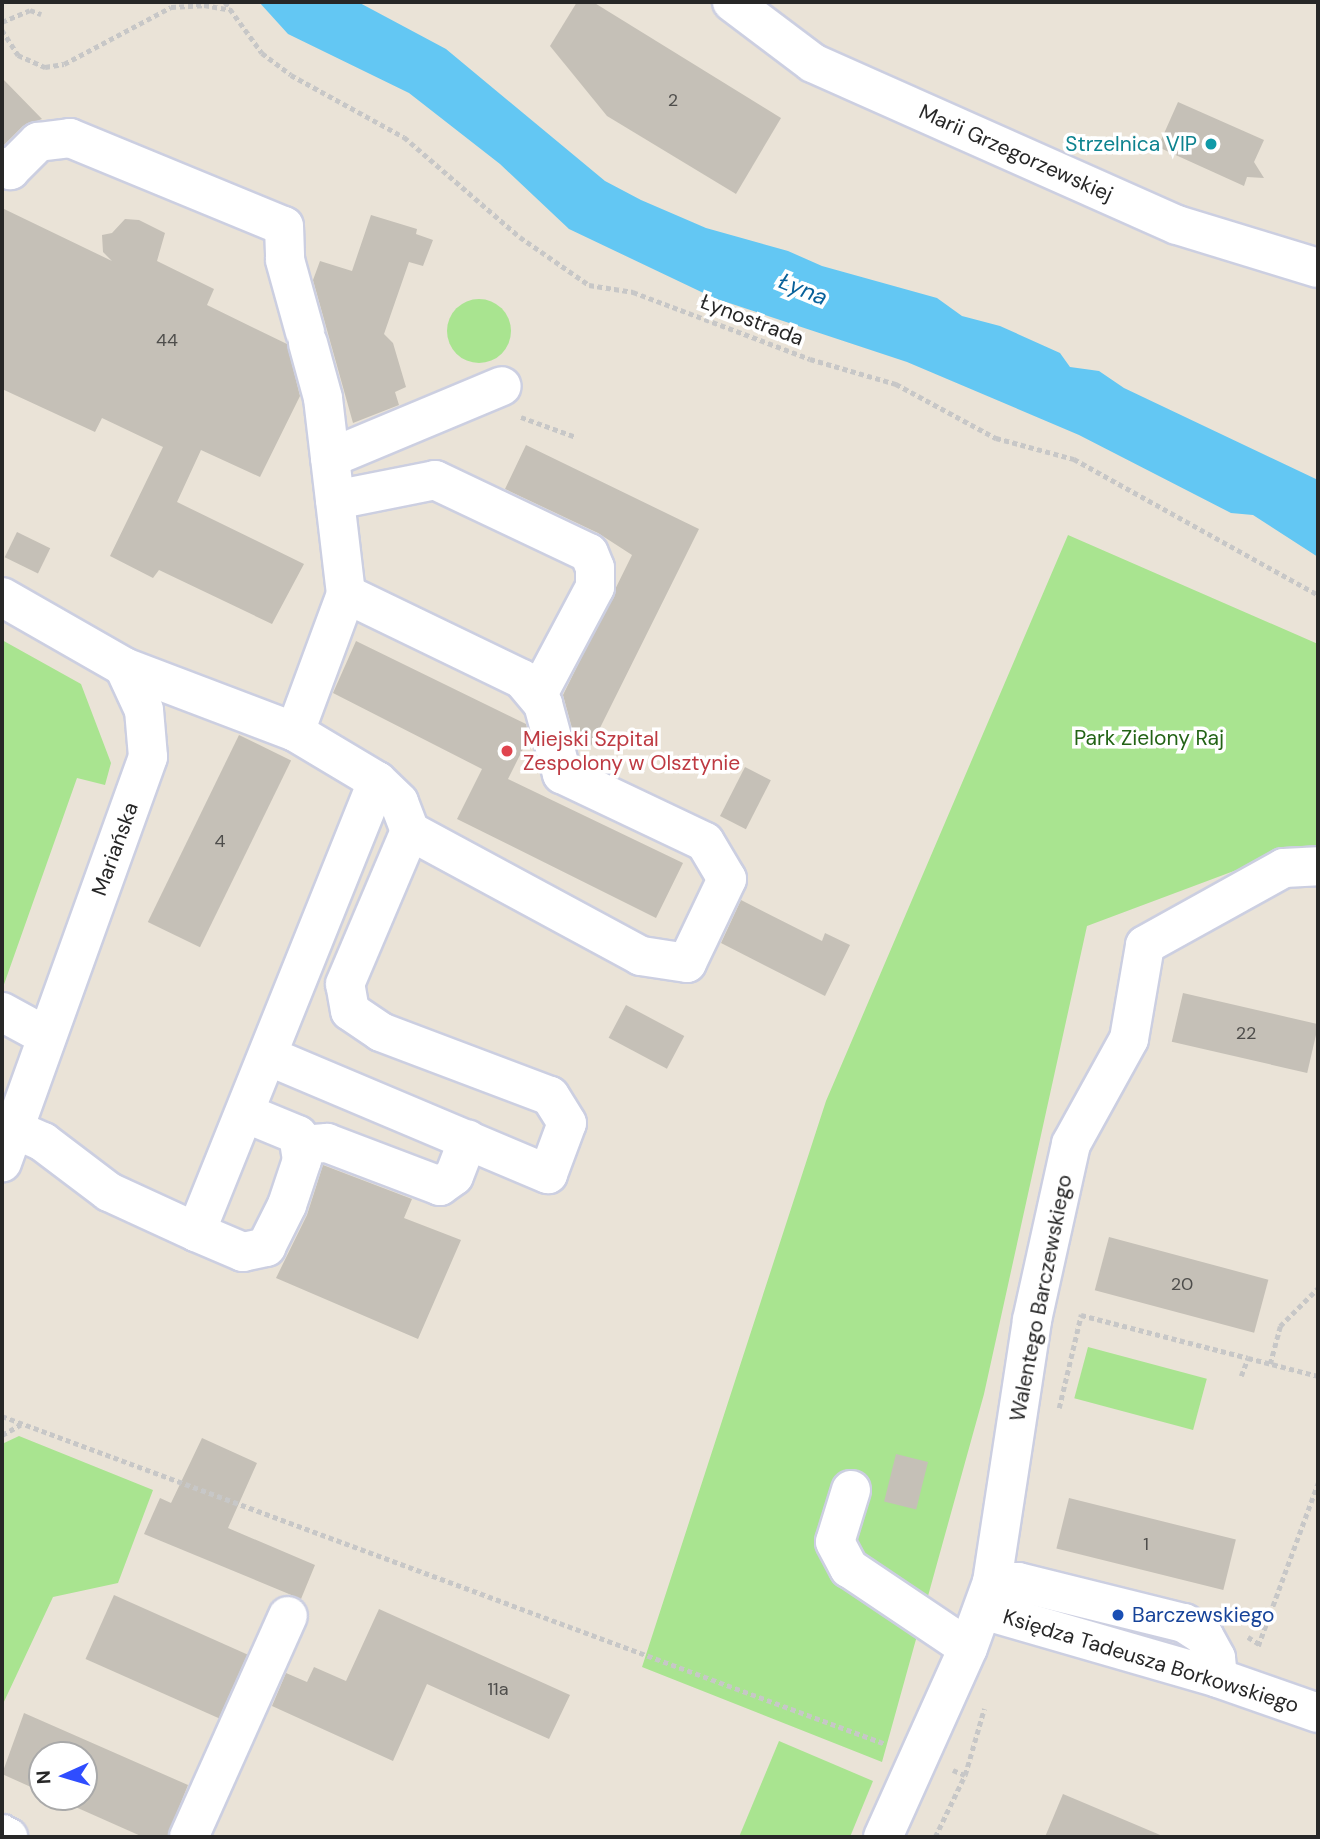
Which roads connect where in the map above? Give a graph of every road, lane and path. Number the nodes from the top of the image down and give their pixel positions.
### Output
1 (225, 2) edge
2 (732, 2) edge
3 (231, 10) junction
4 (41, 14) dead end
5 (2, 22) edge
6 (2, 30) edge
7 (2, 167) edge
8 (1318, 268) edge
9 (489, 392) joint
10 (576, 437) dead end
11 (330, 458) junction
12 (335, 500) junction
13 (346, 594) junction
14 (1318, 595) edge
15 (2, 597) edge
16 (124, 667) junction
17 (538, 694) junction
18 (295, 732) junction
19 (377, 782) junction
20 (410, 831) junction
21 (1318, 866) edge
22 (2, 1012) edge
23 (46, 1036) junction
24 (268, 1056) junction
25 (245, 1113) junction
26 (468, 1140) junction
27 (302, 1145) junction
28 (8, 1146) edge
29 (196, 1233) junction
30 (1318, 1288) edge
31 (1248, 1358) junction
32 (1270, 1364) junction
33 (1241, 1376) dead end
34 (1318, 1376) edge
35 (1058, 1413) dead end
36 (2, 1416) edge
37 (20, 1425) junction
38 (2, 1434) edge
39 (1318, 1483) edge
40 (851, 1490) dead end
41 (987, 1596) junction
42 (288, 1616) dead end
43 (968, 1648) junction
44 (1231, 1682) junction
45 (1318, 1713) edge
46 (919, 1757) junction
47 (965, 1775) dead end
48 (2, 1834) edge
49 (8, 1837) edge
50 (189, 1837) edge
51 (883, 1837) edge

1 - 3 path, Łynostrada
2 - 8 street, Marii Grzegorzewskiej
3 - 6 path
3 - 14 path, Łynostrada
4 - 5 path
7 - 11 street
9 - 10 path
9 - 11 street
11 - 12 street
12 - 13 street
12 - 17 street
13 - 17 street
13 - 18 street
15 - 16 street
16 - 18 street
16 - 23 street, Mariańska
17 - 20 street
18 - 19 street
19 - 20 street
19 - 24 street
20 - 26 street
21 - 41 street, Walentego Barczewskiego
22 - 23 street
23 - 28 street, Mariańska
24 - 25 street
24 - 26 street
25 - 27 street
25 - 29 street
26 - 27 street
27 - 29 street
28 - 29 street
30 - 32 path
31 - 32 path
31 - 33 path
31 - 35 path
32 - 34 path
36 - 37 path
37 - 38 path
37 - 46 path
39 - 44 path
40 - 43 street
41 - 43 street, Walentego Barczewskiego
41 - 44 street
42 - 50 street
43 - 46 street, Walentego Barczewskiego
44 - 45 street, Księdza Tadeusza Borkowskiego
46 - 47 path
46 - 51 street, Walentego Barczewskiego
48 - 49 street

